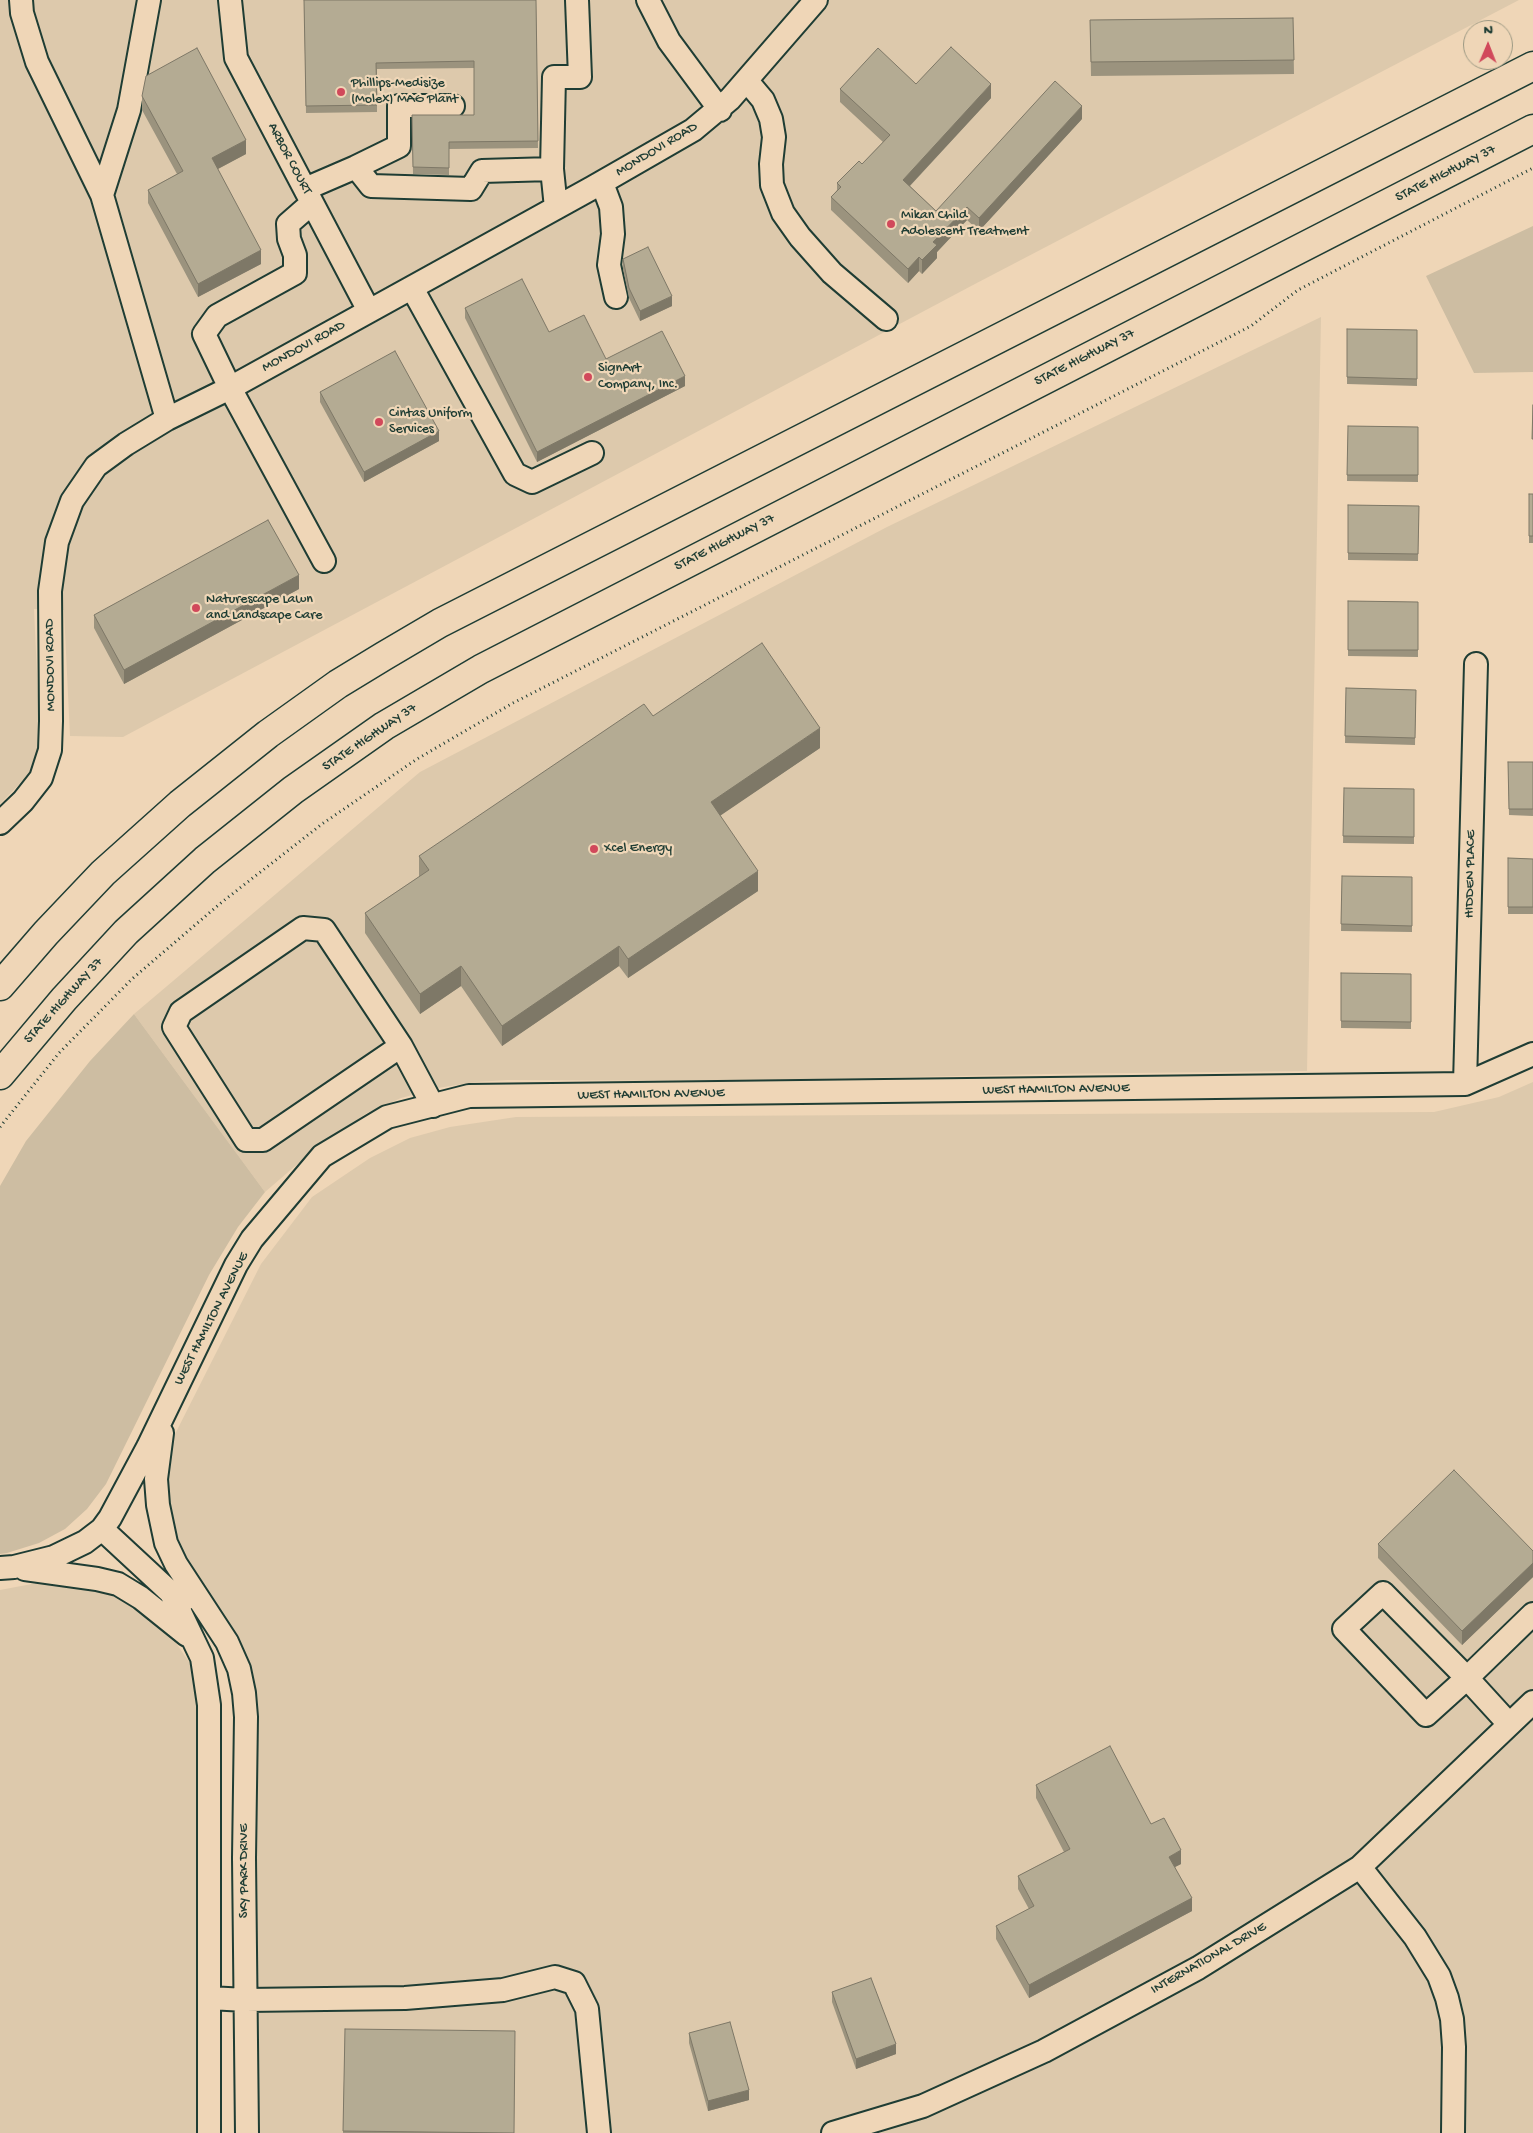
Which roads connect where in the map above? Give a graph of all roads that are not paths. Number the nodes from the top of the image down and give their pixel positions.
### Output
1 (21, 0) edge
2 (149, 0) edge
3 (230, 0) edge
4 (578, 0) edge
5 (648, 0) edge
6 (816, 0) edge
7 (1533, 66) edge
8 (747, 82) junction
9 (453, 106) dead end
10 (720, 110) junction
11 (1533, 129) edge
12 (356, 167) junction
13 (552, 169) junction
14 (602, 183) junction
15 (102, 194) junction
16 (309, 196) junction
17 (556, 208) junction
18 (412, 288) junction
19 (616, 297) dead end
20 (369, 311) junction
21 (886, 319) dead end
22 (230, 388) junction
23 (167, 419) junction
24 (592, 453) dead end
25 (324, 561) dead end
26 (1476, 664) dead end
27 (0, 823) edge
28 (0, 986) edge
29 (401, 1046) junction
30 (1533, 1054) edge
31 (0, 1075) edge
32 (1465, 1084) junction
33 (433, 1106) junction
34 (167, 1408) junction
35 (102, 1529) junction
36 (7, 1568) edge
37 (171, 1593) junction
38 (1533, 1614) edge
39 (210, 1617) junction
40 (193, 1640) junction
41 (1467, 1678) junction
42 (1533, 1702) edge
43 (1509, 1724) junction
44 (1360, 1867) junction
45 (209, 1998) junction
46 (246, 2000) junction
47 (873, 2128) edge
48 (209, 2133) edge
49 (247, 2133) edge
50 (599, 2133) edge
51 (833, 2133) edge
52 (1453, 2133) edge

1 - 15 street
2 - 15 street
3 - 16 street, ARBOR COURT
4 - 13 street
5 - 10 street
6 - 8 street, MONDOVI ROAD
7 - 28 main road
8 - 10 street, MONDOVI ROAD
8 - 21 street
9 - 12 street
10 - 14 street, MONDOVI ROAD
11 - 31 main road, STATE HIGHWAY 37
12 - 13 street
12 - 16 street
13 - 17 street
14 - 17 street, MONDOVI ROAD
14 - 19 street
15 - 23 street
16 - 20 street, ARBOR COURT
16 - 22 street
17 - 18 street, MONDOVI ROAD
18 - 20 street, MONDOVI ROAD
18 - 24 street
20 - 22 street, MONDOVI ROAD
22 - 23 street, MONDOVI ROAD
22 - 25 street
23 - 27 street, MONDOVI ROAD
26 - 32 street, HIDDEN PLACE
29 - 29 street
29 - 33 street
30 - 32 street, WEST HAMILTON AVENUE
32 - 33 street, WEST HAMILTON AVENUE
33 - 34 street, WEST HAMILTON AVENUE
34 - 35 street, WEST HAMILTON AVENUE
34 - 39 street, SKY PARK DRIVE
35 - 36 street, WEST HAMILTON AVENUE
35 - 37 street, SKY PARK DRIVE
36 - 40 street, SKY PARK DRIVE
37 - 39 street, SKY PARK DRIVE
37 - 40 street, SKY PARK DRIVE
38 - 41 street
39 - 46 street, SKY PARK DRIVE
40 - 45 street, SKY PARK DRIVE
41 - 41 street
41 - 43 street
42 - 43 street, INTERNATIONAL DRIVE
43 - 44 street, INTERNATIONAL DRIVE
44 - 47 street, INTERNATIONAL DRIVE
44 - 52 street
45 - 46 street
45 - 48 street, SKY PARK DRIVE
46 - 49 street, SKY PARK DRIVE
46 - 50 street
47 - 51 street, INTERNATIONAL DRIVE

